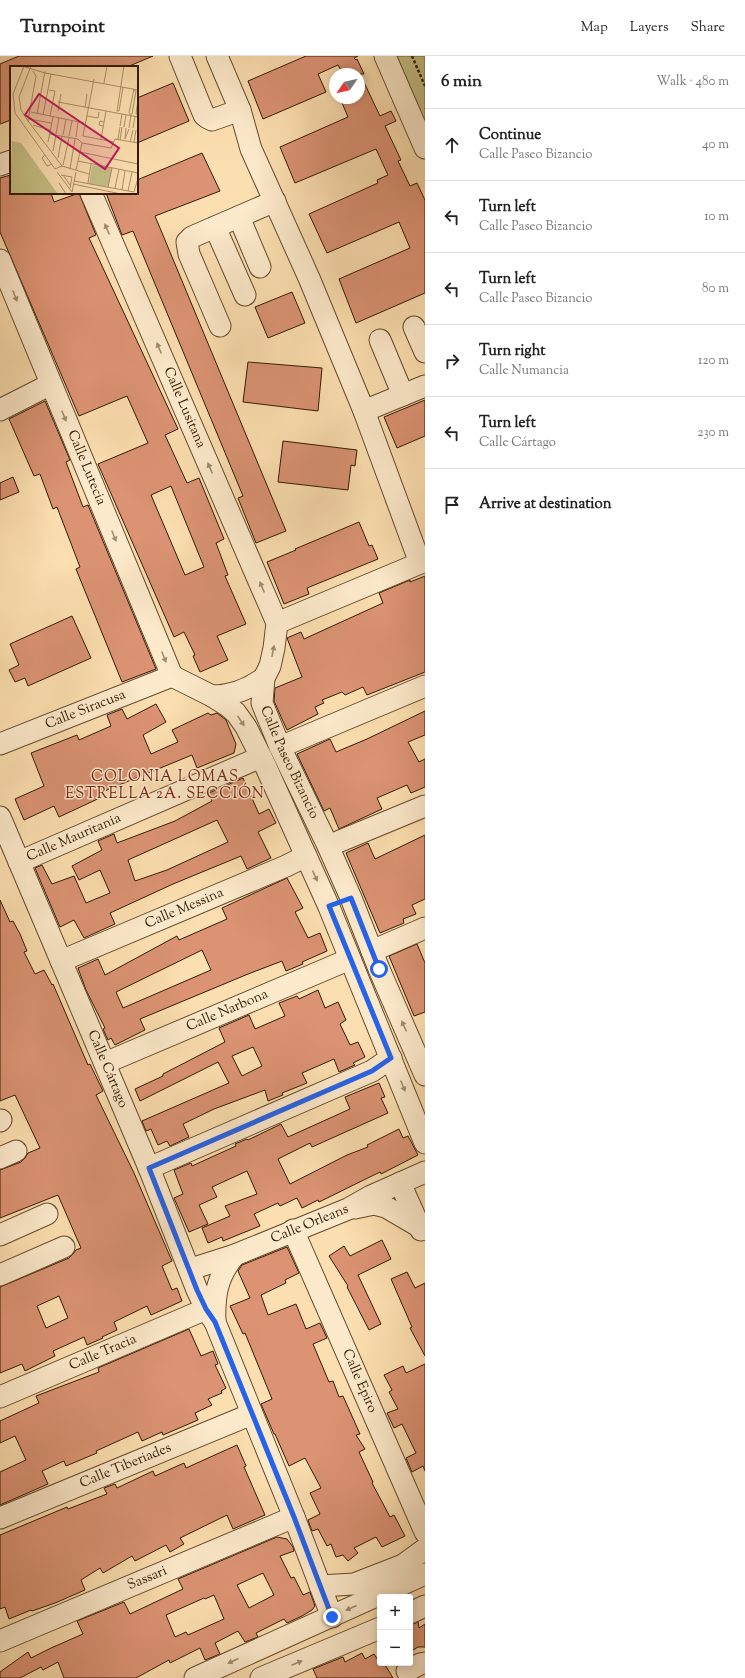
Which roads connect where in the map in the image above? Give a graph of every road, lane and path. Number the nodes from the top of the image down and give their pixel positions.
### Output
1 (180, 56) edge
2 (216, 56) edge
3 (385, 56) edge
4 (412, 56) edge
5 (425, 86) edge
6 (240, 110) junction
7 (425, 148) edge
8 (10, 161) edge
9 (0, 165) edge
10 (91, 194) edge
11 (275, 201) junction
12 (238, 217) junction
13 (215, 227) junction
14 (0, 260) edge
15 (260, 267) dead end
16 (245, 295) dead end
17 (220, 326) dead end
18 (414, 327) dead end
19 (380, 340) dead end
20 (425, 352) edge
21 (51, 384) junction
22 (425, 386) edge
23 (403, 395) junction
24 (0, 410) edge
25 (364, 411) junction
26 (422, 562) edge
27 (277, 623) junction
28 (172, 676) junction
29 (264, 678) junction
30 (425, 686) edge
31 (212, 696) junction
32 (0, 744) edge
33 (280, 747) junction
34 (261, 757) junction
35 (425, 806) edge
36 (0, 817) edge
37 (328, 846) junction
38 (306, 856) junction
39 (19, 862) junction
40 (351, 898) junction
41 (329, 906) junction
42 (425, 928) edge
43 (372, 951) junction
44 (350, 959) junction
45 (61, 961) junction
46 (420, 1050) edge
47 (391, 1058) junction
48 (105, 1063) junction
49 (425, 1075) edge
50 (425, 1143) edge
51 (149, 1168) junction
52 (425, 1172) edge
53 (400, 1183) junction
54 (348, 1209) junction
55 (47, 1214) dead end
56 (294, 1230) junction
57 (422, 1234) edge
58 (0, 1235) edge
59 (64, 1247) dead end
60 (235, 1255) junction
61 (190, 1269) junction
62 (0, 1275) edge
63 (210, 1316) junction
64 (0, 1397) edge
65 (252, 1414) junction
66 (294, 1517) junction
67 (0, 1518) edge
68 (425, 1532) edge
69 (425, 1549) edge
70 (425, 1574) edge
71 (320, 1586) junction
72 (425, 1606) edge
73 (413, 1612) edge
74 (332, 1617) junction
75 (377, 1629) edge
76 (0, 1641) edge
77 (195, 1678) edge
78 (261, 1678) edge

1 - 6 street
2 - 6 street
3 - 7 street
4 - 5 path
6 - 11 street
8 - 9 street
27 -> 10 street, Calle Lusitana
11 - 12 street
11 - 25 street
12 - 13 street
12 - 15 street
13 - 16 street
13 - 17 street
14 -> 21 street, Calle Lutecia
18 - 20 street
19 - 23 street
21 - 24 street
21 -> 28 street, Calle Lutecia
22 - 23 street
23 - 25 street
25 - 26 street
26 - 27 street
29 -> 27 street, Calle Paseo Bizancio
28 - 31 street, Calle Paseo Bizancio
28 - 32 street, Calle Siracusa
29 - 31 street
29 - 33 street, Calle Paseo Bizancio
30 - 33 street
31 -> 34 street, Calle Paseo Bizancio
33 - 37 street, Calle Paseo Bizancio
34 - 38 street, Calle Paseo Bizancio
34 - 39 street, Calle Mauritania
35 - 37 street
36 - 39 street, Calle Cártago
37 - 40 street, Calle Paseo Bizancio
38 -> 41 street, Calle Paseo Bizancio
38 - 45 street, Calle Messina
39 - 45 street, Calle Cártago
40 - 41 street
40 - 43 street, Calle Paseo Bizancio
41 - 44 street, Calle Paseo Bizancio
42 - 43 street
46 -> 43 street, Calle Paseo Bizancio
44 - 47 street, Calle Paseo Bizancio
44 - 48 street, Calle Narbona
45 - 48 street, Calle Cártago
46 - 49 street, Calle Paseo Bizancio
47 -> 50 street, Calle Paseo Bizancio
47 - 51 street
48 - 51 street, Calle Cártago
51 - 61 street, Calle Cártago
52 - 53 street, Calle Orleans
53 - 54 street, Calle Orleans
53 - 57 street
54 - 56 street, Calle Orleans
54 - 57 street
55 - 58 street
56 - 60 street, Calle Orleans
56 - 68 street, Calle Epiro
59 - 62 street
60 - 61 street, Calle Orleans
60 - 63 street, Calle Cártago
61 - 63 street, Calle Cártago
63 - 64 street, Calle Tracia
63 - 65 street, Calle Cártago
65 - 66 street, Calle Cártago
65 - 67 street, Calle Tiberiades
66 - 71 street, Calle Cártago
66 - 76 street, Sassari
69 - 71 street
70 -> 74 street
71 - 74 street, Calle Cártago
72 - 73 street
74 -> 77 street
78 -> 75 street

